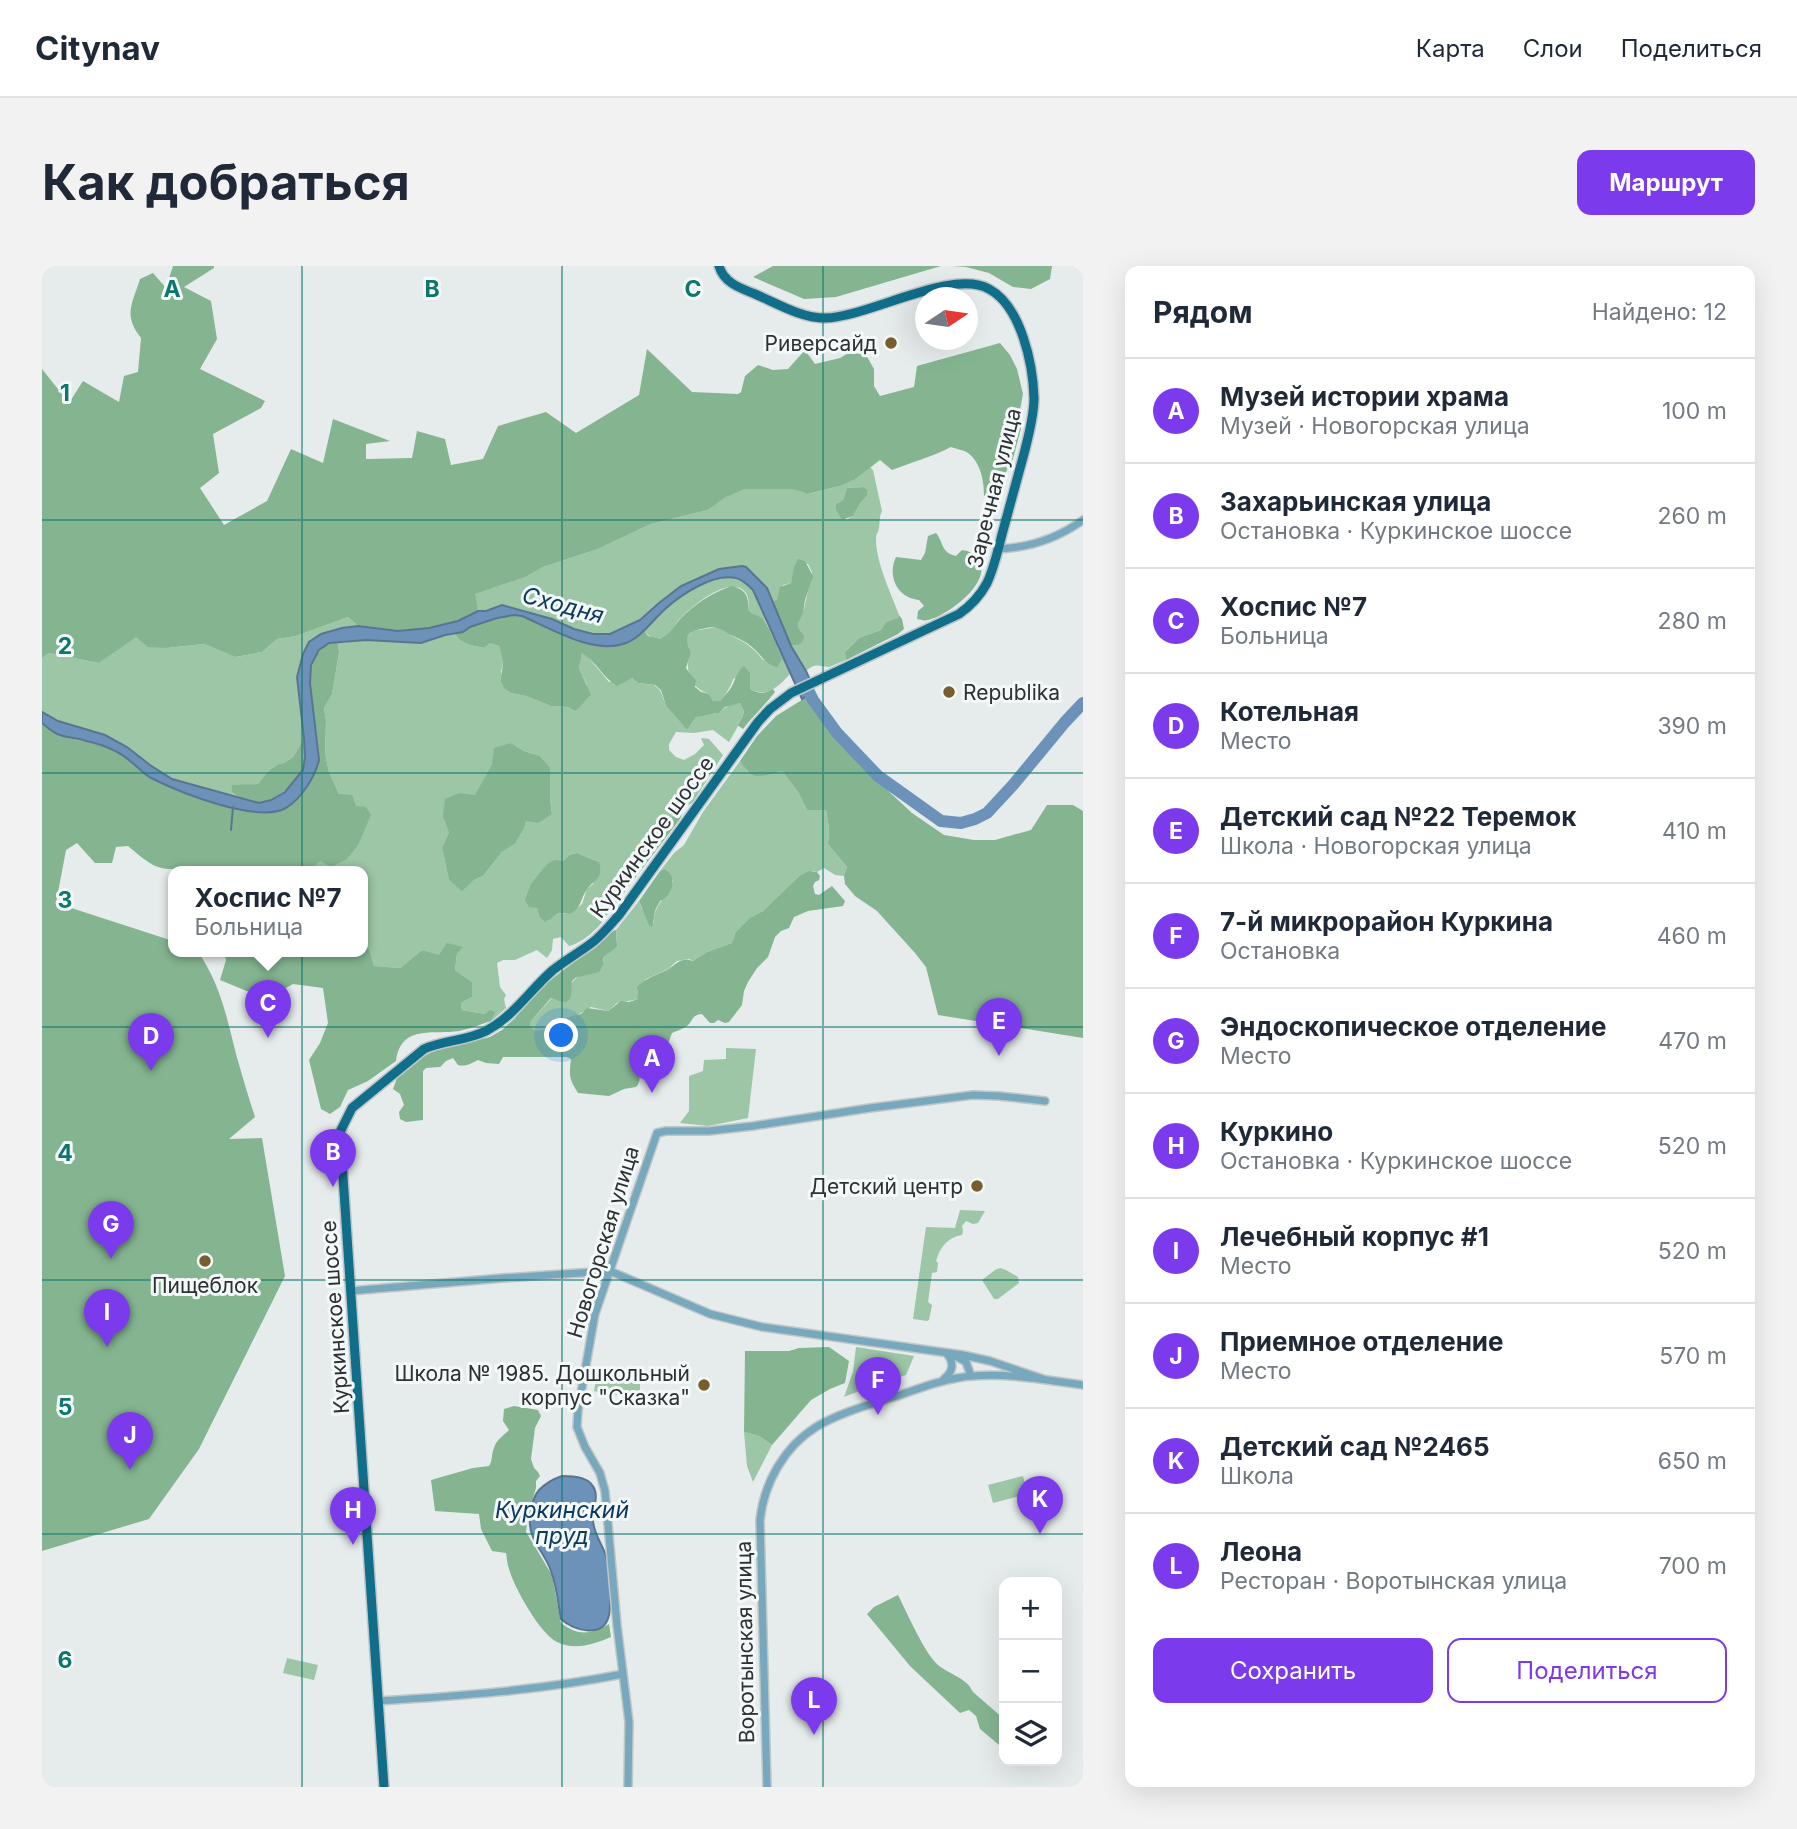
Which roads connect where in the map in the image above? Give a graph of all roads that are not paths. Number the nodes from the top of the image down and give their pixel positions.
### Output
1 (719, 266) edge
2 (1083, 520) edge
3 (997, 550) junction
4 (810, 684) joint
5 (1045, 1101) dead end
6 (610, 1271) junction
7 (350, 1291) junction
8 (946, 1353) junction
9 (971, 1376) junction
10 (1046, 1380) junction
11 (938, 1382) junction
12 (1083, 1385) edge
13 (623, 1674) junction
14 (378, 1701) junction
15 (384, 1787) edge
16 (628, 1787) edge
17 (766, 1787) edge

1 - 3 main road, Заречная улица
2 - 3 street
3 - 4 main road, Заречная улица
4 - 7 main road, Куркинское шоссе
5 - 6 street, Новогорская улица
6 - 7 street
6 - 8 street
6 - 13 street, Новогорская улица
7 - 14 main road, Куркинское шоссе
8 - 9 street
8 - 10 street
8 - 11 street
9 - 10 street, Воротынская улица
9 - 11 street, Воротынская улица
10 - 12 street
11 - 17 street, Воротынская улица
13 - 14 street
13 - 16 street, Новогорская улица
14 - 15 main road, Куркинское шоссе

